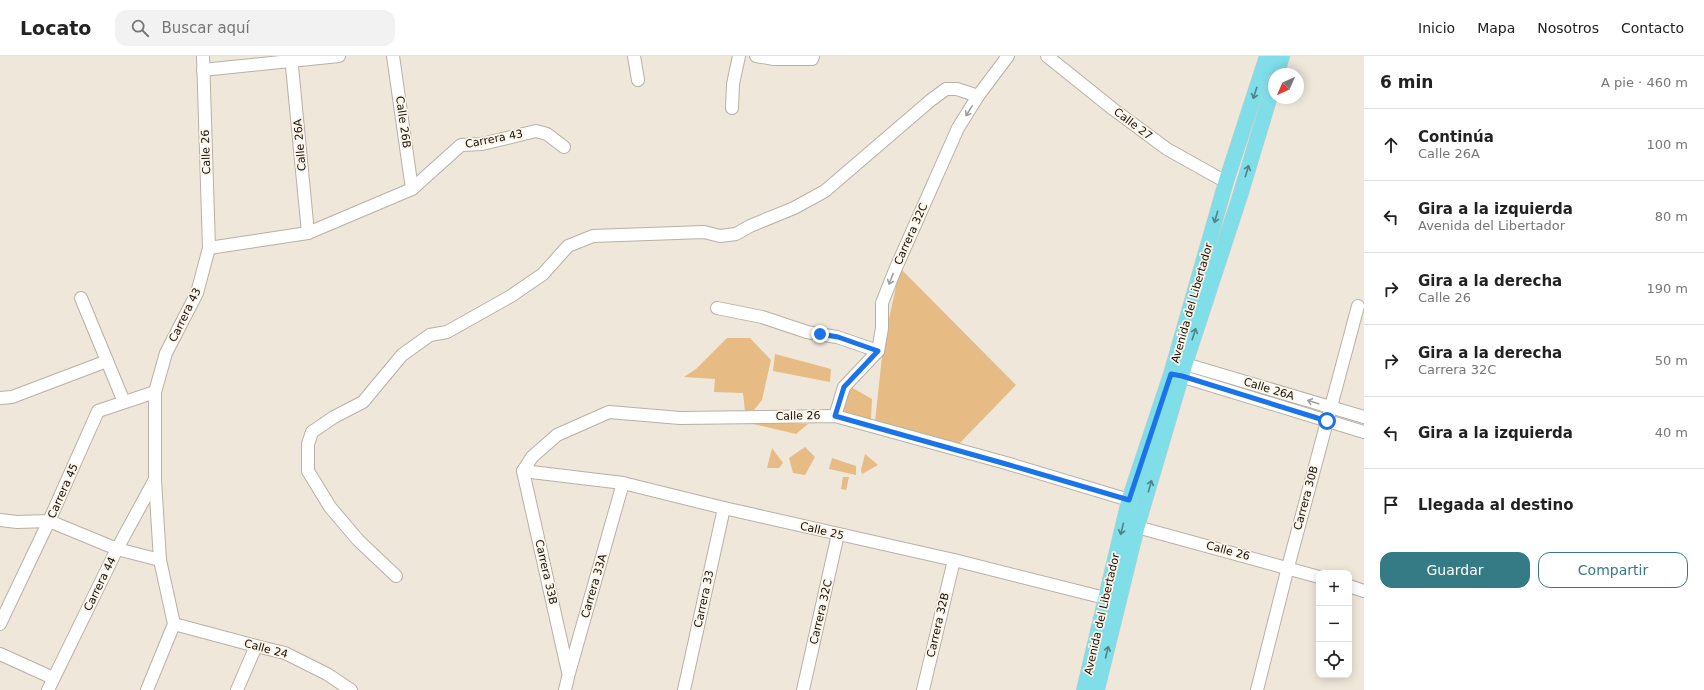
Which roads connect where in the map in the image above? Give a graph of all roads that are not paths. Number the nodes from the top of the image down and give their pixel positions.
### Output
1 (203, 56) edge
2 (339, 56) edge
3 (393, 56) edge
4 (634, 56) edge
5 (739, 56) edge
6 (756, 56) edge
7 (1008, 56) edge
8 (1047, 56) edge
9 (1267, 56) edge
10 (1282, 56) edge
11 (813, 57) edge
12 (291, 59) edge
13 (1279, 68) edge
14 (203, 70) junction
15 (638, 80) dead end
16 (978, 96) junction
17 (1268, 103) edge
18 (732, 108) dead end
19 (564, 147) dead end
20 (1226, 182) junction
21 (412, 189) junction
22 (308, 233) junction
23 (210, 248) junction
24 (81, 298) dead end
25 (1358, 306) dead end
26 (717, 308) dead end
27 (878, 351) junction
28 (107, 361) junction
29 (1178, 369) junction
30 (156, 392) junction
31 (0, 398) edge
32 (124, 402) junction
33 (1331, 408) junction
34 (835, 416) junction
35 (1364, 417) edge
36 (1327, 421) junction
37 (1364, 432) edge
38 (523, 471) junction
39 (155, 480) junction
40 (623, 483) junction
41 (1129, 500) junction
42 (724, 508) junction
43 (0, 520) edge
44 (49, 522) junction
45 (1137, 527) junction
46 (838, 534) junction
47 (117, 549) junction
48 (160, 560) junction
49 (954, 560) junction
50 (1288, 567) junction
51 (396, 576) dead end
52 (1316, 576) edge
53 (1352, 587) edge
54 (1364, 591) edge
55 (1105, 597) junction
56 (1120, 602) junction
57 (0, 624) edge
58 (174, 624) junction
59 (256, 646) junction
60 (0, 654) edge
61 (569, 673) junction
62 (53, 678) junction
63 (48, 690) edge
64 (147, 690) edge
65 (237, 690) edge
66 (351, 690) edge
67 (565, 690) edge
68 (684, 690) edge
69 (803, 690) edge
70 (923, 690) edge
71 (1084, 690) edge
72 (1097, 690) edge
73 (1257, 690) edge

1 - 14 street, Calle 26
2 - 12 street
3 - 21 street, Calle 26B
4 - 15 street
5 - 18 street
6 - 11 street
7 - 16 street, Carrera 32C
8 - 20 street, Calle 27
9 -> 20 main road, Avenida del Libertador
10 - 13 main road
12 - 14 street
12 - 22 street, Calle 26A
14 - 23 street, Calle 26
16 -> 27 street, Carrera 32C
16 - 51 street
29 -> 17 main road, Avenida del Libertador
19 - 21 street, Carrera 43
20 -> 29 main road, Avenida del Libertador
21 - 22 street, Carrera 43
22 - 23 street, Carrera 43
23 - 30 street, Carrera 43
24 - 28 street
25 - 33 street, Carrera 30B
26 - 27 street
27 - 34 street
28 - 31 street
28 - 32 street
33 -> 29 street, Calle 26A
29 - 36 street, Calle 26A
29 - 41 main road, Avenida del Libertador
45 -> 29 main road, Avenida del Libertador
30 - 32 street, Carrera 45
30 - 39 street, Carrera 43
32 - 44 street, Carrera 45
33 - 35 street, Calle 26A
33 - 36 street, Carrera 30B
34 - 38 street, Calle 26
34 - 41 street, Calle 26
36 - 37 street, Calle 26A
36 - 50 street, Carrera 30B
38 - 40 street, Calle 25
38 - 61 street, Carrera 33B
39 - 47 street, Carrera 44
39 - 48 street, Carrera 43
40 - 42 street, Calle 25
40 - 61 street, Carrera 33A
41 -> 55 main road, Avenida del Libertador
42 - 46 street, Calle 25
42 - 68 street, Carrera 33
43 - 44 street
44 - 47 street
44 - 57 street, Carrera 45
45 - 50 street, Calle 26
45 - 56 main road, Avenida del Libertador
46 - 49 street, Calle 25
46 - 69 street, Carrera 32C
47 - 48 street
47 - 62 street, Carrera 44
48 - 58 street, Carrera 43
49 - 55 street, Calle 25
49 - 70 street, Carrera 32B
50 - 52 street, Calle 26
50 - 73 street, Carrera 30B
53 - 54 street
55 - 56 street, Calle 25
55 - 71 main road, Avenida del Libertador
72 -> 56 main road, Avenida del Libertador
58 - 59 street, Calle 24
58 - 64 street
59 - 65 street
59 - 66 street, Calle 24
60 - 62 street
61 - 67 street, Carrera 33A
62 - 63 street, Carrera 44

